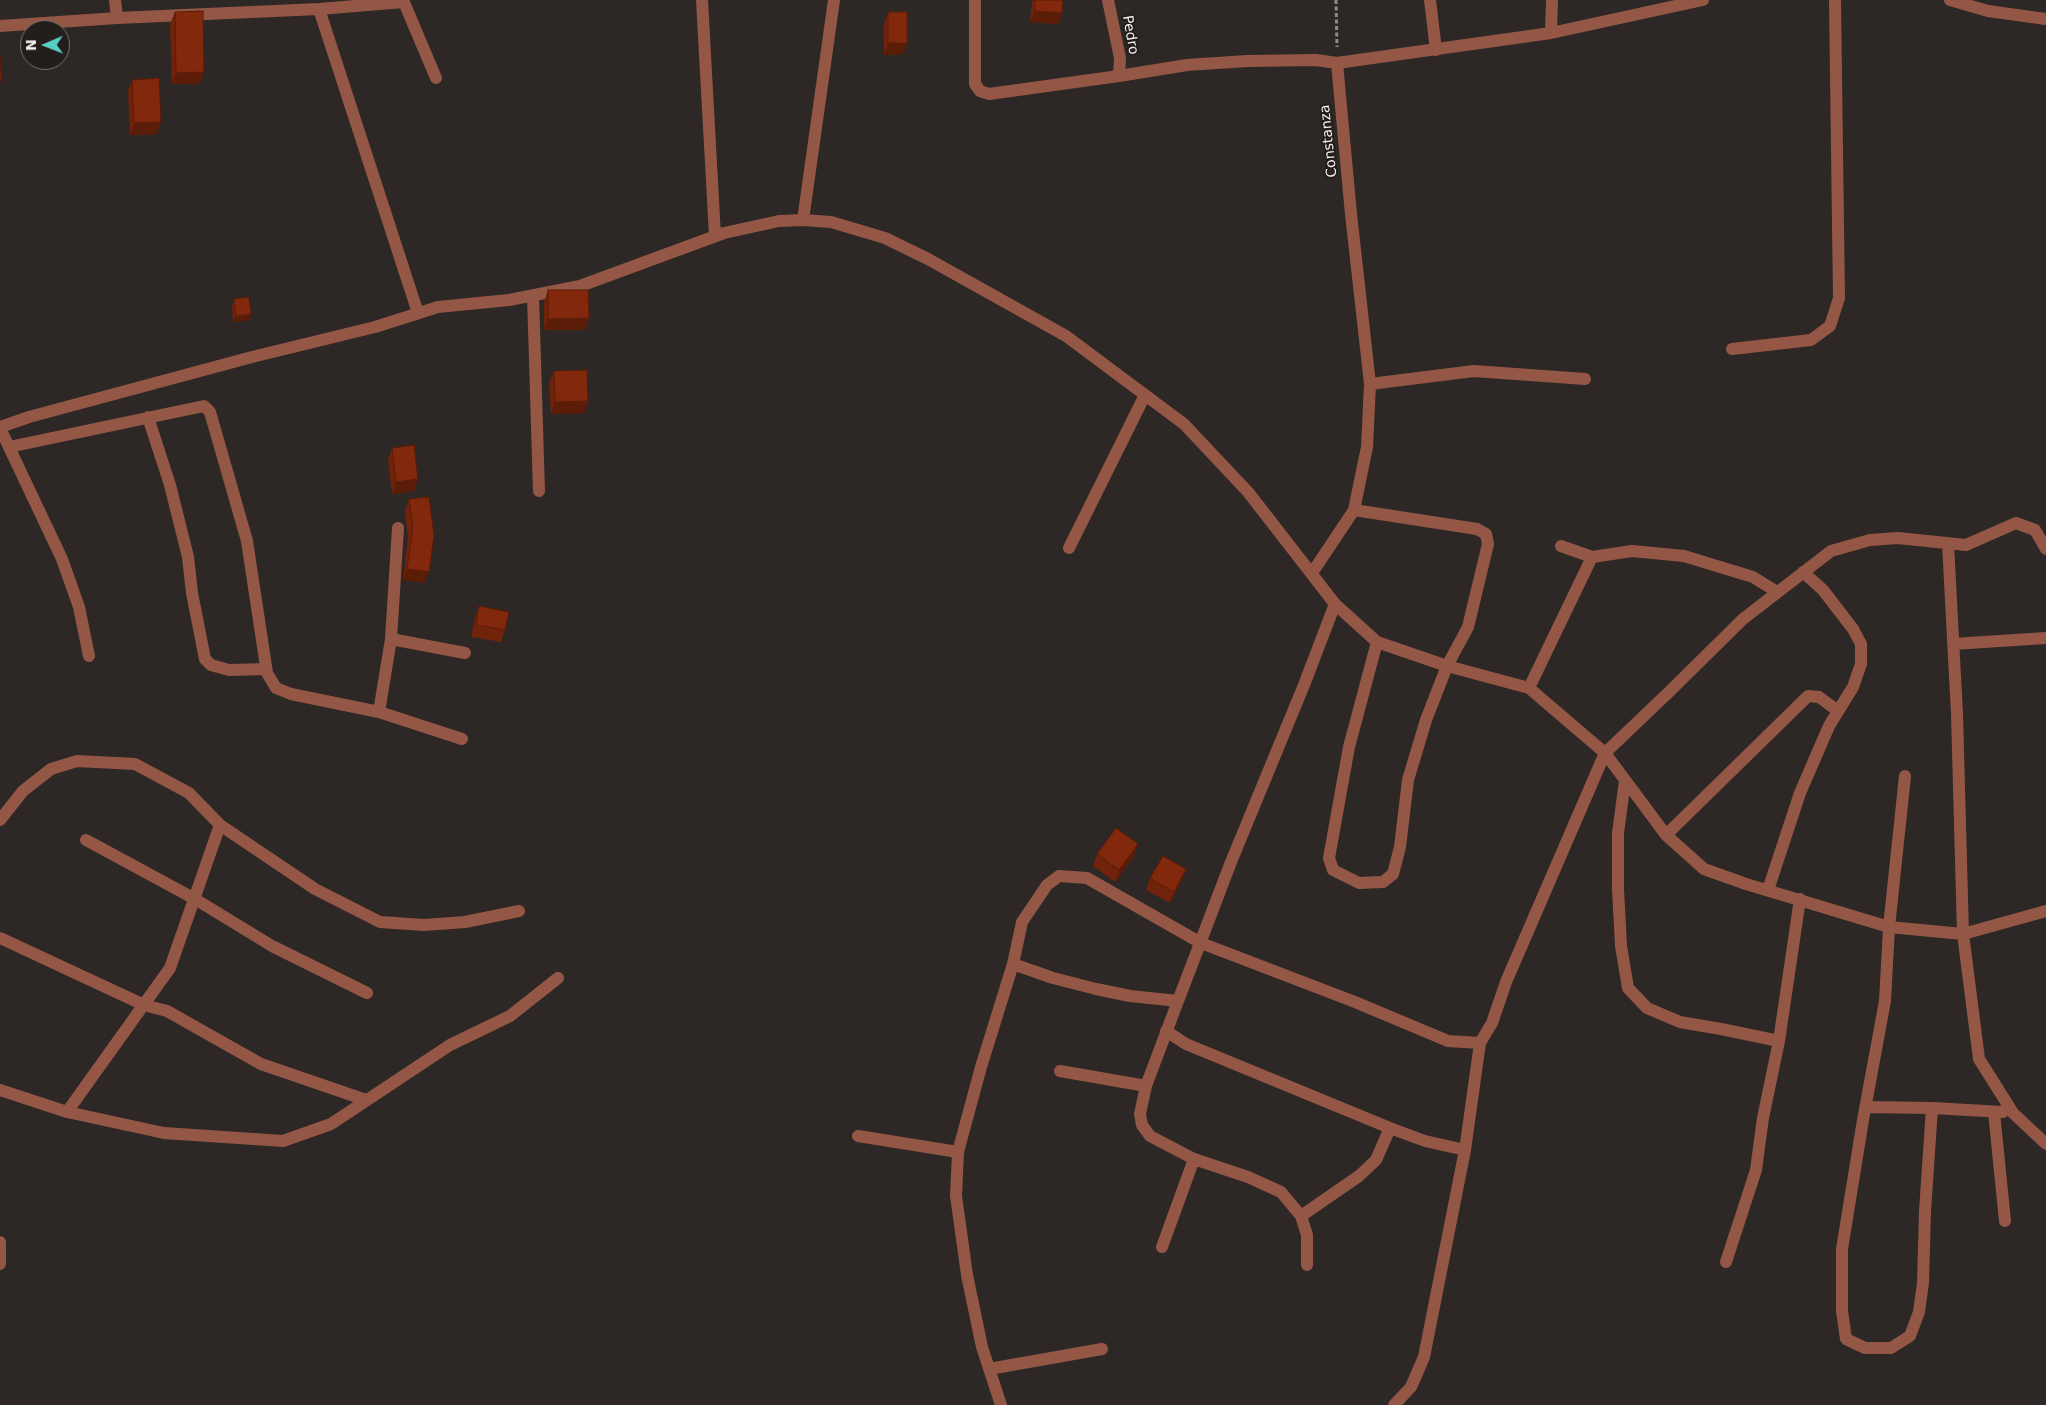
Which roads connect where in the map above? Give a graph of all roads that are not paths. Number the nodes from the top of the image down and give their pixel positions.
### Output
1 (115, 0) edge
2 (702, 0) edge
3 (834, 0) edge
4 (975, 0) edge
5 (1108, 0) edge
6 (1430, 0) edge
7 (1552, 0) edge
8 (1835, 0) edge
9 (1950, 0) edge
10 (403, 1) edge
11 (1697, 1) edge
12 (1988, 6) edge
13 (319, 9) junction
14 (117, 18) junction
15 (2046, 19) edge
16 (0, 26) edge
17 (1552, 33) junction
18 (1436, 50) junction
19 (1337, 63) junction
20 (1119, 76) junction
21 (436, 78) dead end
22 (803, 220) junction
23 (715, 236) junction
24 (533, 296) junction
25 (418, 313) junction
26 (1732, 349) dead end
27 (1585, 379) dead end
28 (1370, 384) junction
29 (1145, 395) junction
30 (148, 417) junction
31 (0, 428) edge
32 (9, 447) junction
33 (539, 491) dead end
34 (1354, 510) junction
35 (398, 528) dead end
36 (1948, 544) junction
37 (1561, 546) dead end
38 (1070, 548) dead end
39 (2046, 549) edge
40 (1592, 557) junction
41 (1803, 572) junction
42 (1312, 573) junction
43 (1776, 592) junction
44 (1335, 604) junction
45 (2046, 638) edge
46 (391, 639) junction
47 (1377, 642) junction
48 (1953, 644) junction
49 (465, 654) dead end
50 (89, 656) dead end
51 (1447, 666) junction
52 (266, 669) junction
53 (1528, 688) junction
54 (1838, 711) junction
55 (379, 712) junction
56 (462, 739) dead end
57 (1604, 753) junction
58 (1905, 776) dead end
59 (1626, 781) junction
60 (0, 820) edge
61 (220, 825) junction
62 (1666, 835) junction
63 (86, 840) dead end
64 (1768, 890) junction
65 (195, 899) junction
66 (1800, 899) junction
67 (519, 910) dead end
68 (2046, 911) edge
69 (1889, 927) junction
70 (1964, 934) junction
71 (0, 938) edge
72 (1201, 942) junction
73 (1013, 964) junction
74 (558, 978) dead end
75 (367, 993) dead end
76 (1178, 1001) junction
77 (144, 1005) junction
78 (1166, 1031) junction
79 (1778, 1041) junction
80 (1480, 1042) junction
81 (1060, 1071) dead end
82 (1146, 1086) junction
83 (0, 1090) edge
84 (366, 1100) junction
85 (1866, 1107) junction
86 (1932, 1108) junction
87 (67, 1112) junction
88 (1994, 1112) junction
89 (2013, 1113) junction
90 (1390, 1128) junction
91 (858, 1136) dead end
92 (2046, 1142) edge
93 (1465, 1150) junction
94 (958, 1152) junction
95 (1194, 1159) junction
96 (1301, 1216) junction
97 (2005, 1221) dead end
98 (0, 1242) edge
99 (1162, 1247) dead end
100 (1726, 1262) dead end
101 (0, 1264) edge
102 (1307, 1265) dead end
103 (1102, 1349) dead end
104 (989, 1369) junction
105 (1411, 1387) junction
106 (1001, 1405) edge
107 (1394, 1405) edge
108 (1409, 1405) edge

1 - 14 street
2 - 23 street
3 - 22 street
4 - 20 street
5 - 20 street, Pedro
6 - 18 street
7 - 17 street
8 - 26 street
9 - 12 street
10 - 13 street
10 - 21 street
11 - 17 street
12 - 15 street
13 - 14 street
13 - 25 street
14 - 16 street
17 - 18 street
18 - 19 street
19 - 20 street
19 - 28 street, Constanza
22 - 23 street
22 - 29 street
23 - 24 street
24 - 25 street
24 - 33 street
25 - 31 street
27 - 28 street
28 - 34 street, Constanza
29 - 38 street
29 - 42 street
30 - 32 street
30 - 52 street
30 - 52 street
31 - 32 street
32 - 50 street
34 - 42 street, Constanza
34 - 51 street
35 - 46 street
36 - 39 street
36 - 41 street
36 - 48 street
37 - 40 street
40 - 43 street
40 - 53 street
41 - 43 street
41 - 54 street
42 - 44 street
43 - 57 street
44 - 47 street
44 - 72 street
45 - 48 street
46 - 49 street
46 - 55 street
47 - 51 street
47 - 51 street
48 - 70 street
51 - 53 street
52 - 55 street
53 - 57 street
54 - 62 street
54 - 64 street
55 - 56 street
57 - 59 street
57 - 80 street
58 - 69 street
59 - 62 street
59 - 79 street
60 - 61 street
61 - 65 street
61 - 67 street
62 - 64 street
63 - 65 street
64 - 66 street
65 - 75 street
65 - 77 street
66 - 69 street
66 - 79 street
68 - 70 street
69 - 70 street
69 - 85 street
70 - 89 street
71 - 77 street
72 - 73 street
72 - 76 street
72 - 80 street
73 - 76 street
73 - 94 street
74 - 84 street
76 - 78 street
77 - 84 street
77 - 87 street
78 - 82 street
78 - 90 street
79 - 100 street
80 - 93 street
81 - 82 street
82 - 95 street
83 - 87 street
84 - 87 street
85 - 86 street
85 - 86 street
86 - 88 street
88 - 89 street
88 - 97 street
89 - 92 street
90 - 93 street
90 - 96 street
91 - 94 street
93 - 105 street
94 - 104 street
95 - 96 street
95 - 99 street
96 - 102 street
98 - 101 street
103 - 104 street
104 - 106 street
105 - 107 street
105 - 108 street

